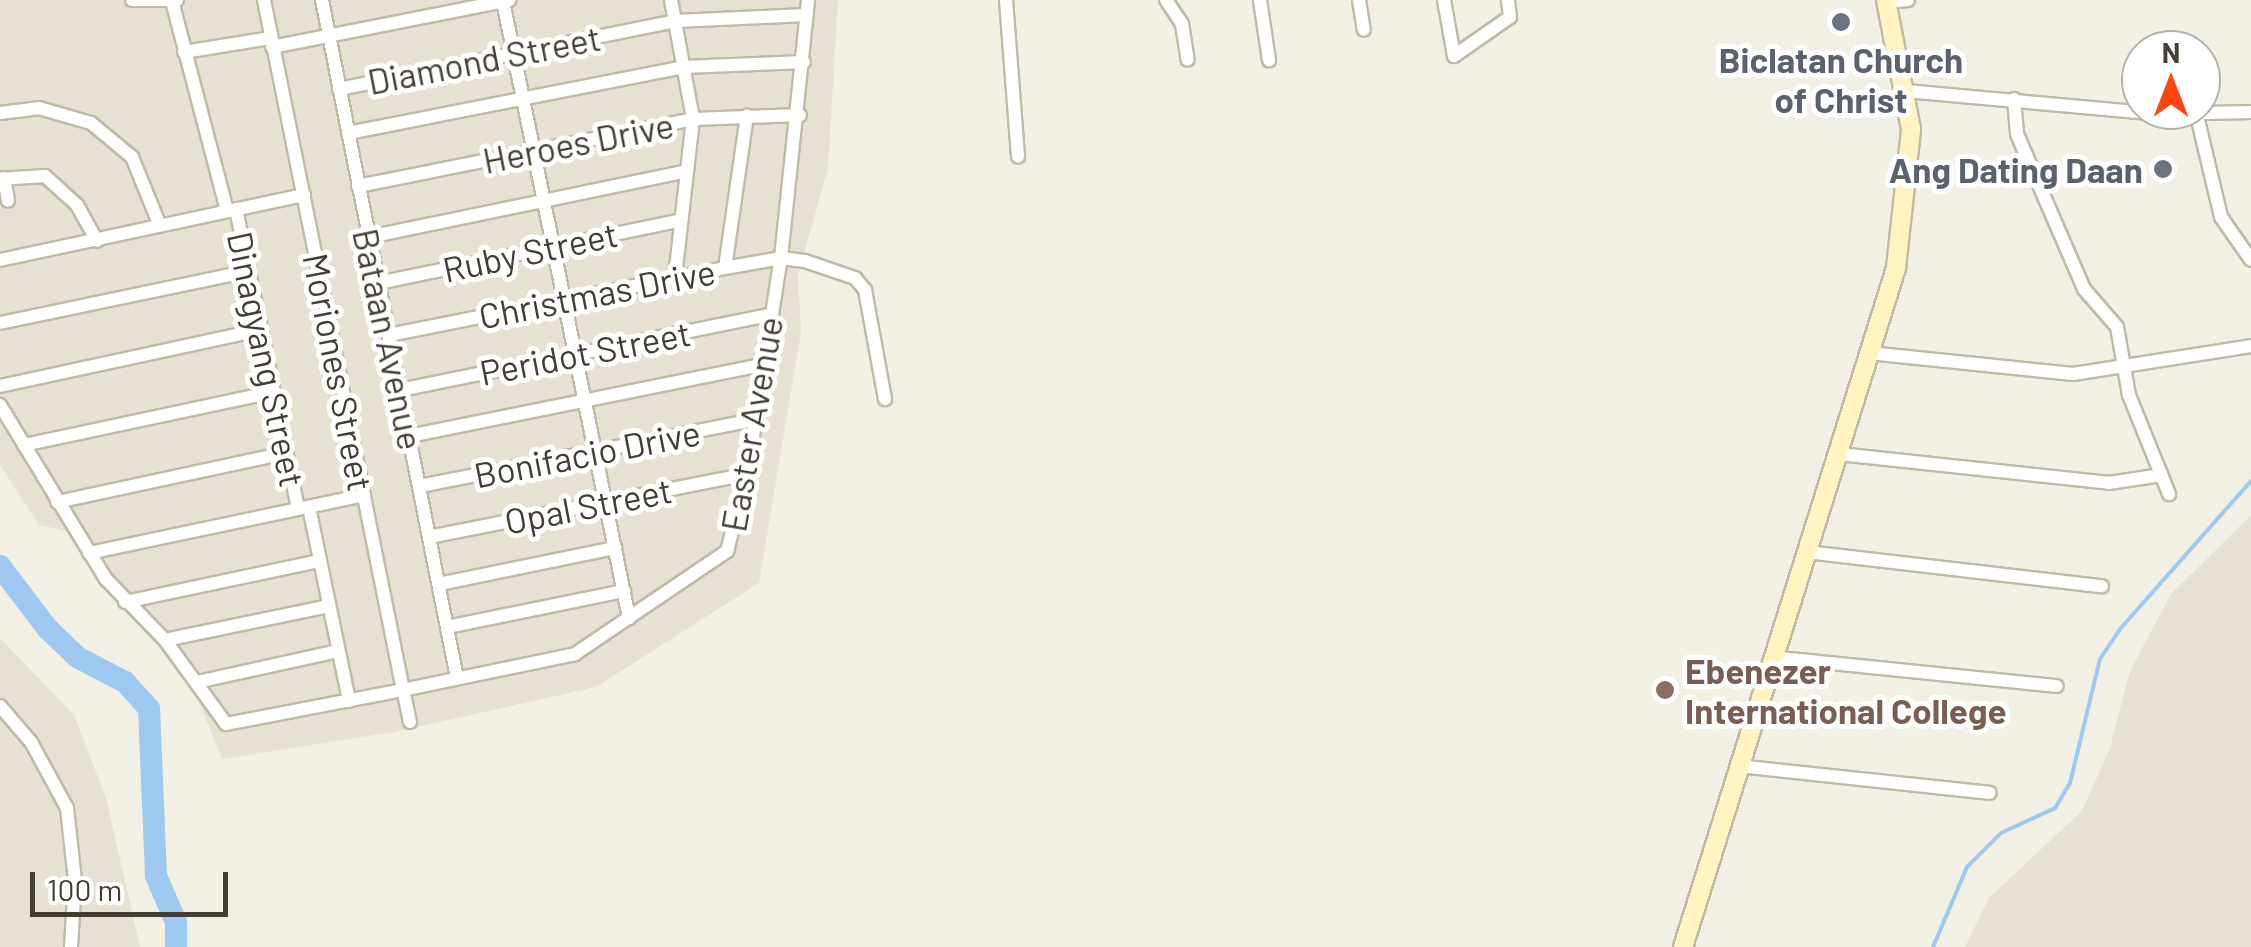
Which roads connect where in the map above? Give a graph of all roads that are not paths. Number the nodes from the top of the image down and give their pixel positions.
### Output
1 (132, 0) edge
2 (141, 0) edge
3 (264, 0) edge
4 (322, 0) edge
5 (671, 0) edge
6 (808, 0) edge
7 (1006, 0) edge
8 (1166, 0) edge
9 (1260, 0) edge
10 (1359, 0) edge
11 (1444, 0) edge
12 (1508, 0) edge
13 (1908, 0) edge
14 (175, 1) edge
15 (498, 1) edge
16 (1886, 1) edge
17 (440, 7) edge
18 (807, 15) junction
19 (676, 21) junction
20 (1364, 30) dead end
21 (330, 36) junction
22 (271, 43) junction
23 (184, 52) junction
24 (515, 52) junction
25 (1188, 60) dead end
26 (1269, 60) dead end
27 (804, 62) junction
28 (684, 67) junction
29 (339, 88) junction
30 (1906, 91) junction
31 (524, 98) junction
32 (2014, 100) junction
33 (2121, 109) edge
34 (2251, 112) edge
35 (0, 113) edge
36 (2221, 114) edge
37 (800, 115) junction
38 (747, 116) junction
39 (693, 119) junction
40 (2200, 130) edge
41 (348, 133) junction
42 (535, 150) junction
43 (1018, 157) dead end
44 (687, 171) junction
45 (2, 178) edge
46 (358, 186) junction
47 (304, 195) junction
48 (543, 198) junction
49 (8, 201) dead end
50 (232, 210) junction
51 (682, 220) junction
52 (160, 226) junction
53 (368, 237) junction
54 (97, 240) junction
55 (553, 246) junction
56 (781, 258) junction
57 (0, 260) edge
58 (2251, 260) edge
59 (725, 268) junction
60 (249, 272) junction
61 (675, 277) junction
62 (378, 284) junction
63 (564, 298) junction
64 (770, 315) junction
65 (0, 324) edge
66 (260, 330) junction
67 (389, 335) junction
68 (2251, 346) edge
69 (575, 352) junction
70 (1869, 353) junction
71 (2122, 363) junction
72 (762, 364) junction
73 (0, 386) edge
74 (400, 390) junction
75 (273, 392) junction
76 (585, 398) junction
77 (885, 399) dead end
78 (0, 405) edge
79 (754, 420) junction
80 (409, 436) junction
81 (24, 446) junction
82 (595, 450) junction
83 (286, 454) junction
84 (1839, 454) junction
85 (747, 474) junction
86 (2161, 474) junction
87 (420, 486) junction
88 (2169, 494) dead end
89 (364, 495) junction
90 (605, 501) junction
91 (57, 502) junction
92 (303, 508) junction
93 (430, 537) junction
94 (615, 548) junction
95 (1806, 552) junction
96 (89, 553) junction
97 (320, 561) junction
98 (439, 584) junction
99 (2102, 586) dead end
100 (624, 591) junction
101 (125, 602) junction
102 (329, 606) junction
103 (630, 618) junction
104 (447, 627) junction
105 (165, 640) junction
106 (338, 651) junction
107 (1771, 657) junction
108 (457, 678) junction
109 (197, 682) junction
110 (2057, 686) dead end
111 (403, 690) junction
112 (348, 702) junction
113 (0, 706) edge
114 (410, 722) dead end
115 (1738, 766) junction
116 (1990, 793) dead end
117 (71, 947) edge
118 (1683, 947) edge

1 - 2 street
2 - 14 street
3 - 22 street, Moriones Street
4 - 21 street, Bataan Avenue
5 - 19 street
6 - 18 street, Easter Avenue
7 - 43 street
8 - 25 street
9 - 26 street
10 - 20 street
11 - 12 street
13 - 16 street
14 - 23 street, Dinagyang Street
15 - 17 street
15 - 24 street
16 - 30 main road
17 - 21 street
18 - 19 street, Diamond Street
18 - 27 street, Easter Avenue
19 - 24 street, Diamond Street
19 - 28 street
21 - 22 street
21 - 29 street, Bataan Avenue
22 - 23 street
22 - 47 street, Moriones Street
23 - 50 street, Dinagyang Street
24 - 29 street, Diamond Street
24 - 31 street
27 - 28 street
27 - 37 street, Easter Avenue
28 - 31 street
28 - 39 street
29 - 41 street, Bataan Avenue
30 - 32 street
30 - 70 main road
31 - 41 street
31 - 42 street
32 - 33 street
32 - 71 street
34 - 36 street
35 - 52 street
37 - 38 street, Heroes Drive
37 - 56 street, Easter Avenue
38 - 39 street, Heroes Drive
38 - 59 street
39 - 42 street, Heroes Drive
39 - 44 street
40 - 58 street
41 - 46 street, Bataan Avenue
42 - 46 street, Heroes Drive
42 - 48 street
44 - 48 street
44 - 51 street
45 - 49 street
45 - 54 street
46 - 53 street, Bataan Avenue
47 - 50 street
47 - 89 street, Moriones Street
48 - 53 street
48 - 55 street
50 - 52 street
50 - 60 street, Dinagyang Street
51 - 55 street, Ruby Street
51 - 61 street
52 - 54 street
53 - 62 street, Bataan Avenue
54 - 57 street
55 - 62 street, Ruby Street
55 - 63 street
56 - 59 street, Christmas Drive
56 - 64 street, Easter Avenue
56 - 77 street, Christmas Drive
59 - 61 street, Christmas Drive
60 - 65 street
60 - 66 street, Dinagyang Street
61 - 63 street, Christmas Drive
62 - 67 street, Bataan Avenue
63 - 67 street, Christmas Drive
63 - 69 street
64 - 69 street, Peridot Street
64 - 72 street, Easter Avenue
66 - 73 street
66 - 75 street, Dinagyang Street
67 - 74 street, Bataan Avenue
68 - 71 street
69 - 74 street, Peridot Street
69 - 76 street
70 - 71 street
70 - 84 main road
71 - 86 street
72 - 76 street
72 - 79 street, Easter Avenue
74 - 80 street, Bataan Avenue
75 - 81 street
75 - 83 street, Dinagyang Street
76 - 80 street
76 - 82 street
78 - 81 street
79 - 82 street, Bonifacio Drive
79 - 85 street, Easter Avenue
80 - 87 street, Bataan Avenue
81 - 91 street
82 - 87 street, Bonifacio Drive
82 - 90 street
83 - 91 street
83 - 92 street, Dinagyang Street
84 - 86 street
84 - 95 main road
85 - 90 street, Opal Street
85 - 103 street, Easter Avenue
86 - 88 street
87 - 93 street, Bataan Avenue
89 - 92 street
89 - 111 street, Moriones Street
90 - 93 street, Opal Street
90 - 94 street
91 - 96 street
92 - 96 street
92 - 97 street, Dinagyang Street
93 - 98 street, Bataan Avenue
94 - 98 street
94 - 100 street
95 - 99 street
95 - 107 main road
96 - 101 street
97 - 101 street
97 - 102 street, Dinagyang Street
98 - 104 street, Bataan Avenue
100 - 103 street
100 - 104 street
101 - 105 street
102 - 105 street
102 - 106 street, Dinagyang Street
103 - 108 street, Easter Avenue
104 - 108 street, Bataan Avenue
105 - 109 street
106 - 109 street
106 - 112 street, Dinagyang Street
107 - 110 street
107 - 115 main road
108 - 111 street, Easter Avenue
109 - 112 street
111 - 112 street
111 - 114 street, Moriones Street
113 - 117 street
115 - 116 street
115 - 118 main road

